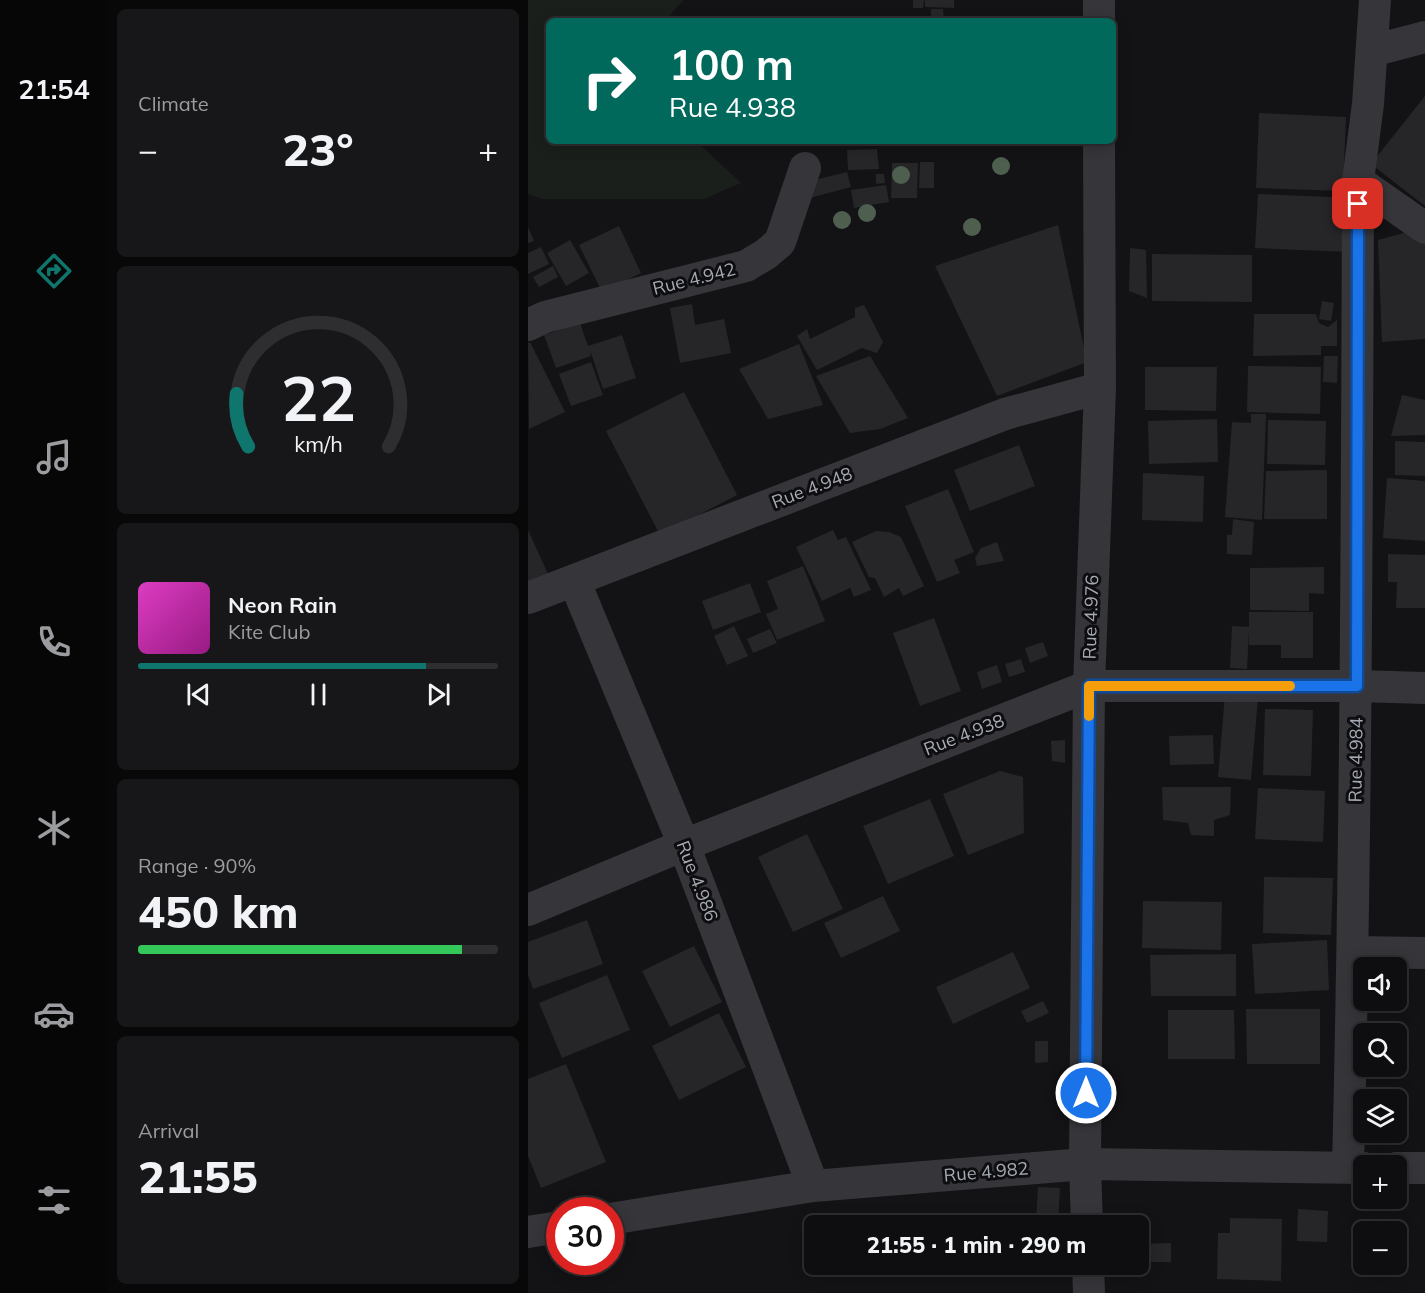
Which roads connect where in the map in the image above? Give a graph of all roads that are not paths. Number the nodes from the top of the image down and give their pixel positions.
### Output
1 (1099, 0) edge
2 (1375, 0) edge
3 (1099, 18) edge
4 (1425, 37) edge
5 (1372, 51) junction
6 (1099, 144) edge
7 (805, 168) dead end
8 (1358, 181) junction
9 (1425, 228) edge
10 (528, 325) edge
11 (1100, 388) junction
12 (574, 580) junction
13 (528, 598) edge
14 (1089, 686) junction
15 (1357, 686) junction
16 (1425, 688) edge
17 (684, 845) junction
18 (528, 910) edge
19 (1354, 952) junction
20 (1425, 954) edge
21 (1356, 1155) edge
22 (1085, 1164) junction
23 (1353, 1168) edge
24 (1407, 1168) edge
25 (1425, 1168) edge
26 (813, 1186) junction
27 (1087, 1215) edge
28 (624, 1217) edge
29 (546, 1229) edge
30 (528, 1232) edge
31 (1088, 1275) edge
32 (1089, 1293) edge

1 - 3 street
2 - 5 street, Rue 4.984
4 - 5 street
5 - 8 street, Rue 4.984
6 - 11 street, Rue 4.976
7 - 10 street, Rue 4.942
8 - 9 street
8 - 15 street, Rue 4.984
11 - 12 street, Rue 4.948
11 - 14 street, Rue 4.976
12 - 13 street, Rue 4.948
12 - 17 street, Rue 4.986
14 - 15 street, Rue 4.938
14 - 17 street, Rue 4.938
14 - 22 street, Rue 4.976
15 - 16 street, Rue 4.938
15 - 19 street, Rue 4.984
17 - 18 street, Rue 4.938
17 - 26 street, Rue 4.986
19 - 20 street
19 - 21 street, Rue 4.984
22 - 23 street, Rue 4.982
22 - 26 street, Rue 4.982
22 - 27 street, Rue 4.976
24 - 25 street
26 - 28 street, Rue 4.982
29 - 30 street
31 - 32 street

